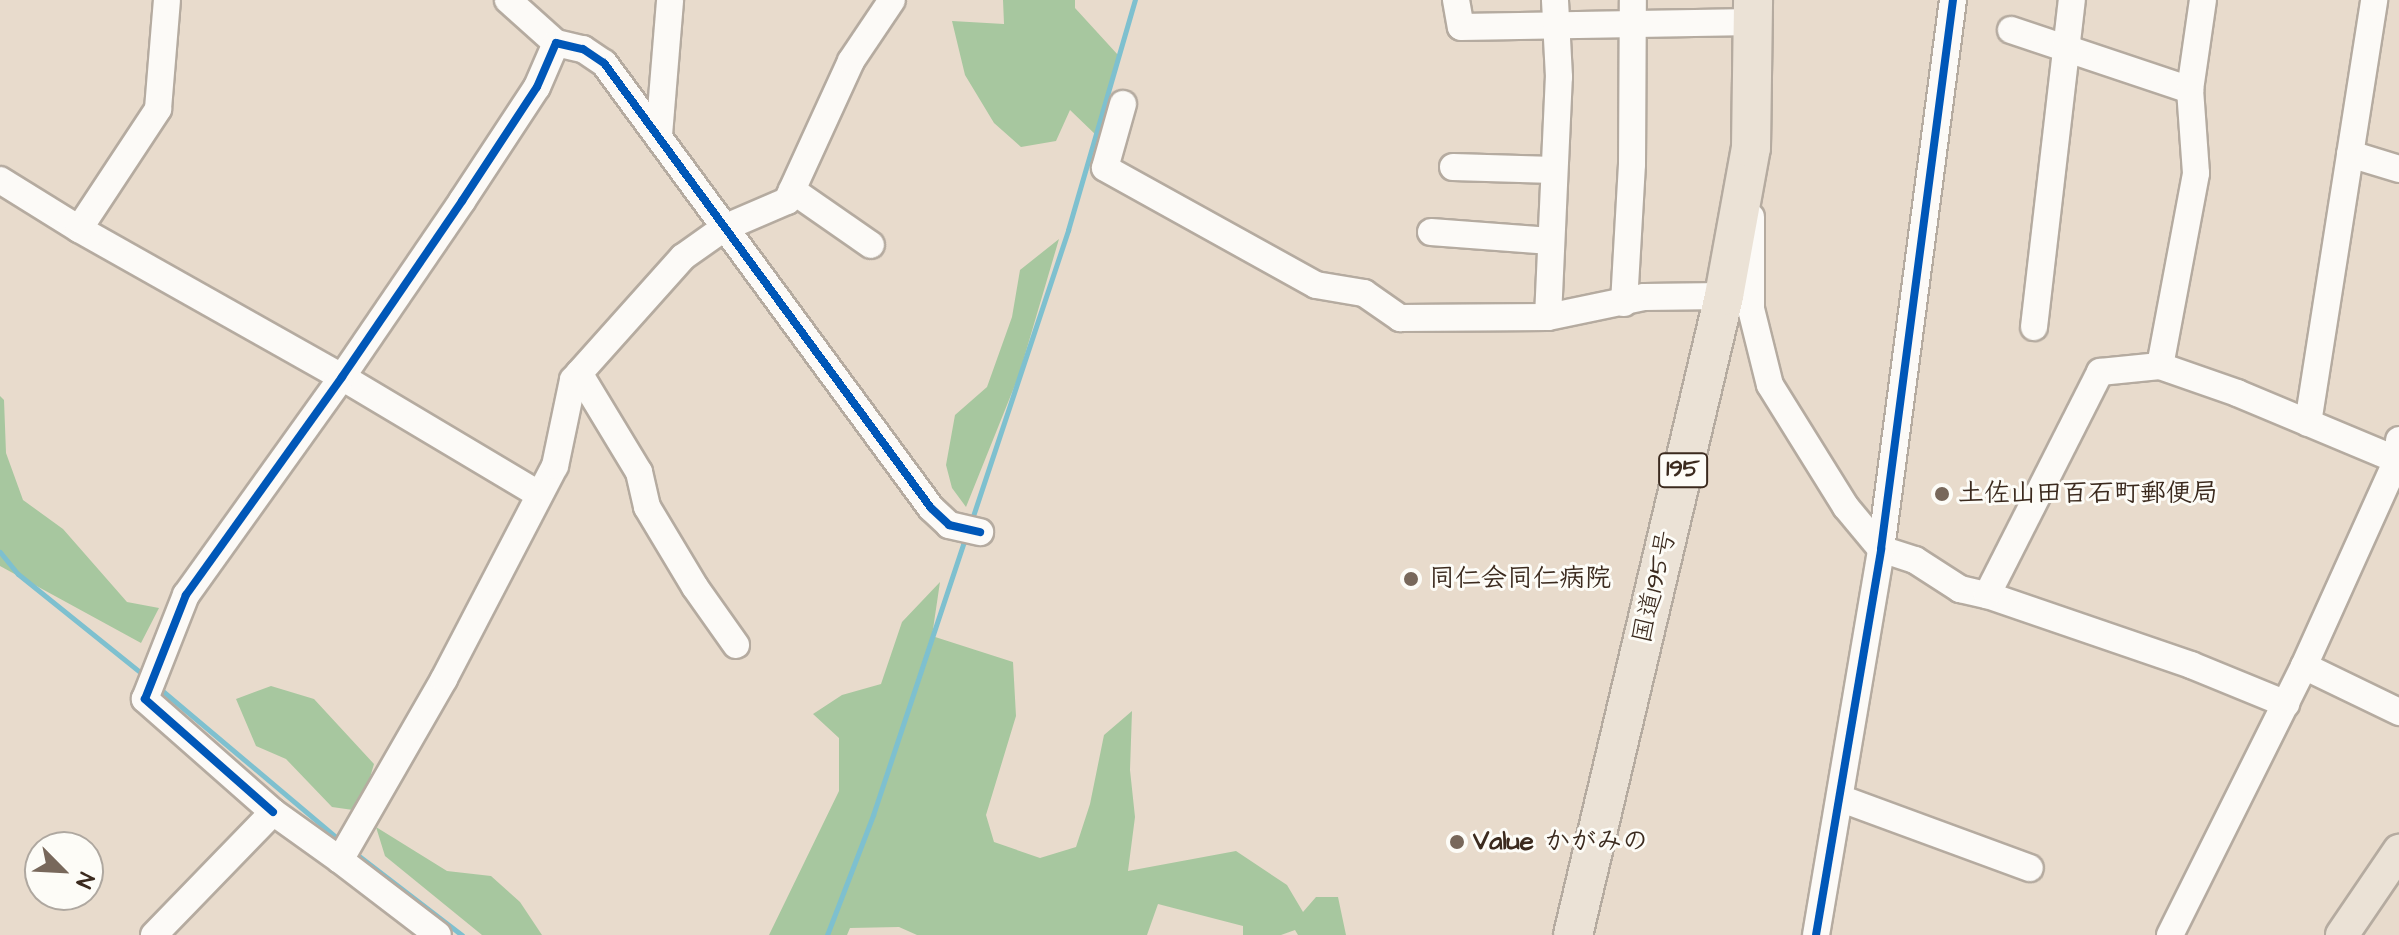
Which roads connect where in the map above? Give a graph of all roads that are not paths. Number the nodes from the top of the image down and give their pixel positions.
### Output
1 (167, 0) edge
2 (508, 0) edge
3 (670, 0) edge
4 (892, 0) edge
5 (1456, 0) edge
6 (1953, 0) edge
7 (2072, 0) edge
8 (2203, 0) edge
9 (2374, 0) edge
10 (1633, 11) edge
11 (1753, 11) edge
12 (1557, 12) edge
13 (2011, 30) dead end
14 (556, 43) junction
15 (2066, 49) junction
16 (2190, 90) junction
17 (1123, 104) dead end
18 (659, 135) junction
19 (1751, 148) junction
20 (2350, 154) junction
21 (1453, 167) dead end
22 (2399, 169) edge
23 (1554, 170) junction
24 (0, 180) edge
25 (792, 190) junction
26 (724, 228) junction
27 (79, 229) junction
28 (1431, 232) dead end
29 (1551, 241) junction
30 (871, 245) dead end
31 (1724, 296) junction
32 (1624, 303) junction
33 (1548, 317) junction
34 (2034, 327) dead end
35 (2160, 366) junction
36 (579, 373) junction
37 (342, 377) junction
38 (2308, 423) junction
39 (2398, 450) edge
40 (538, 494) junction
41 (980, 532) dead end
42 (1881, 549) junction
43 (1987, 595) junction
44 (736, 645) dead end
45 (2304, 666) junction
46 (2286, 704) junction
47 (2399, 712) edge
48 (1842, 799) junction
49 (273, 812) junction
50 (347, 847) junction
51 (2399, 851) edge
52 (2030, 868) dead end
53 (154, 935) edge
54 (438, 935) edge
55 (1573, 935) edge
56 (1816, 935) edge
57 (2170, 935) edge
58 (2342, 935) edge

1 - 27 street
2 - 14 street
3 - 18 street
4 - 25 street
5 - 12 street
6 - 42 street
7 - 15 street
8 - 16 street
9 - 20 street
10 - 11 street
10 - 12 street
10 - 32 street
11 - 19 highway, 国道195号 / 195
12 - 23 street
13 - 15 street
14 - 18 street
14 - 37 street
15 - 16 street
15 - 34 street
16 - 35 street
17 - 33 street
18 - 26 street
19 - 31 highway, 国道195号 / 195
19 - 42 street
20 - 22 street
20 - 38 street
21 - 23 street
23 - 29 street
24 - 27 street
25 - 26 street
25 - 30 street
26 - 36 street
26 - 41 street
27 - 37 street
28 - 29 street
29 - 33 street
31 - 32 street
31 - 55 highway, 国道195号 / 195
32 - 33 street
35 - 38 street
35 - 43 street
36 - 40 street
36 - 44 street
37 - 40 street
37 - 49 street
38 - 39 street
39 - 45 street
40 - 50 street
42 - 43 street
42 - 48 street
43 - 46 street
45 - 46 street
45 - 47 street
46 - 57 street
48 - 52 street
48 - 56 street
49 - 50 street
49 - 53 street
50 - 54 street
51 - 58 main road

